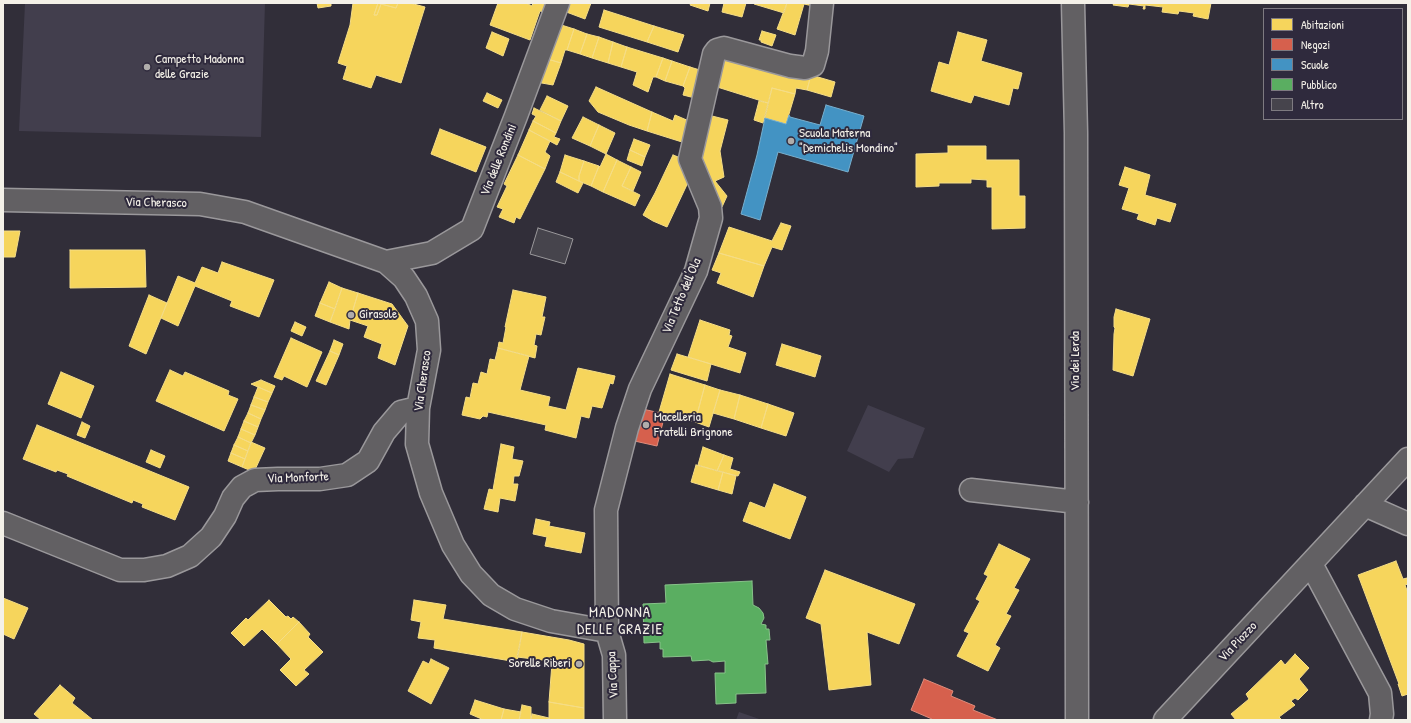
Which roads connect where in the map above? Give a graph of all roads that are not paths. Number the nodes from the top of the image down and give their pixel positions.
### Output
1 (558, 3) edge
2 (822, 3) edge
3 (1073, 3) edge
4 (3, 200) edge
5 (386, 262) junction
6 (418, 408) junction
7 (1408, 459) edge
8 (971, 490) dead end
9 (1077, 502) junction
10 (1366, 505) junction
11 (3, 523) edge
12 (1408, 524) edge
13 (1311, 564) junction
14 (607, 631) junction
15 (615, 720) edge
16 (1077, 720) edge
17 (1165, 720) edge
18 (1381, 720) edge

1 - 5 street, Via delle Rondini
2 - 14 street, Via Tetto dell'Ola
3 - 9 street, Via dei Lerda
4 - 5 street, Via Cherasco
5 - 6 street, Via Cherasco
6 - 11 street, Via Monforte
6 - 14 street, Via Cherasco
7 - 10 street, Via Piozzo
8 - 9 street
9 - 16 street, Via dei Lerda
10 - 12 street
10 - 13 street, Via Piozzo
13 - 17 street, Via Piozzo
13 - 18 street
14 - 15 street, Via Cappa

